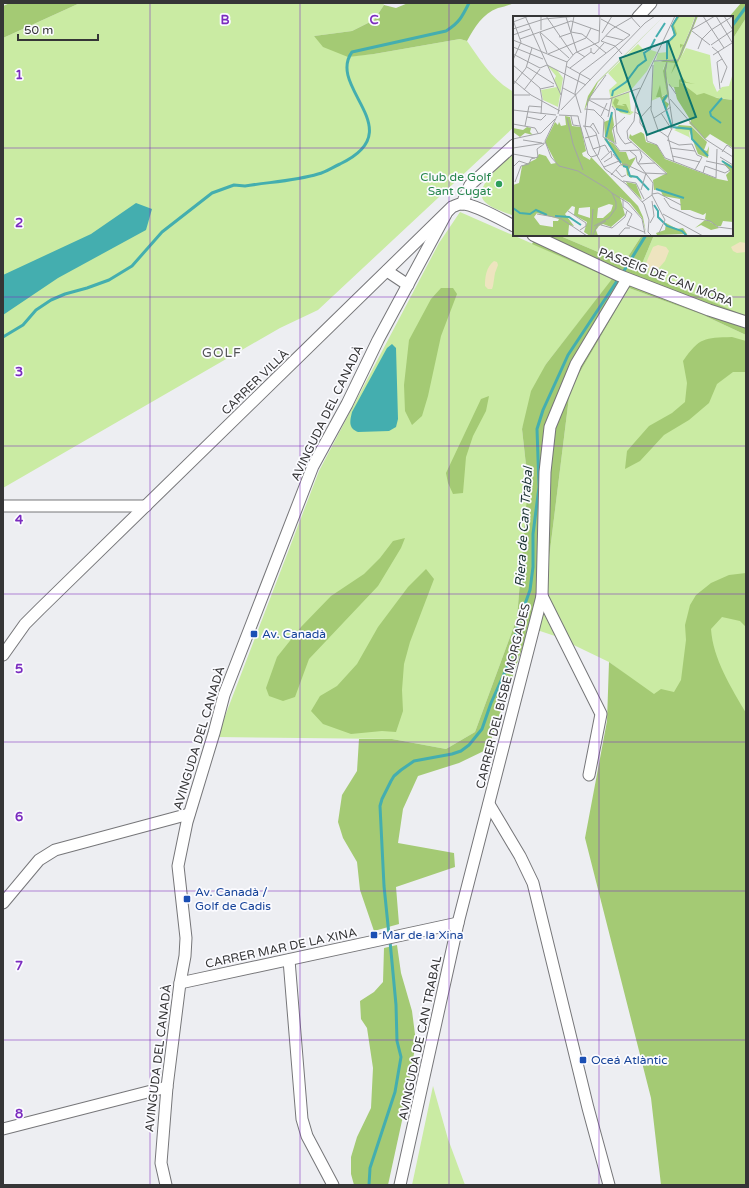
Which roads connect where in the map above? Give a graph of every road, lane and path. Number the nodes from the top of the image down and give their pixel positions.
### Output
1 (651, 3) edge
2 (639, 16) edge
3 (513, 146) edge
4 (462, 204) junction
5 (446, 214) junction
6 (513, 226) edge
7 (535, 236) edge
8 (387, 271) junction
9 (624, 277) junction
10 (408, 285) junction
11 (746, 322) edge
12 (3, 506) edge
13 (146, 506) junction
14 (542, 596) junction
15 (13, 640) junction
16 (3, 655) edge
17 (3, 660) edge
18 (589, 775) dead end
19 (489, 804) junction
20 (189, 814) junction
21 (3, 903) edge
22 (458, 923) junction
23 (289, 960) junction
24 (180, 983) junction
25 (167, 1087) junction
26 (3, 1128) edge
27 (166, 1185) edge
28 (333, 1185) edge
29 (400, 1185) edge
30 (609, 1185) edge

1 - 2 street
3 - 4 street
4 - 5 street, CARRER VILLÀ
4 - 6 street
5 - 8 street, CARRER VILLÀ
5 - 10 street, AVINGUDA DEL CANADÀ
7 - 9 street, PASSEIG DE CAN MÓRA
8 - 10 street
8 - 13 street, CARRER VILLÀ
9 - 11 street, PASSEIG DE CAN MÓRA
9 - 14 street, CARRER DEL BISBE MORGADES
10 - 20 street, AVINGUDA DEL CANADÀ
12 - 13 street
13 - 15 street, CARRER VILLÀ
14 - 18 street
14 - 19 street, CARRER DEL BISBE MORGADES
15 - 16 street, CARRER VILLÀ
15 - 17 street, CARRER VILLÀ
19 - 22 street, AVINGUDA DE CAN TRABAL
19 - 30 street
20 - 21 street
20 - 24 street, AVINGUDA DEL CANADÀ
22 - 23 street, CARRER MAR DE LA XINA
22 - 29 street, AVINGUDA DE CAN TRABAL
23 - 24 street, CARRER MAR DE LA XINA
23 - 28 street
24 - 25 street, AVINGUDA DEL CANADÀ
25 - 26 street
25 - 27 street, AVINGUDA DEL CANADÀ

